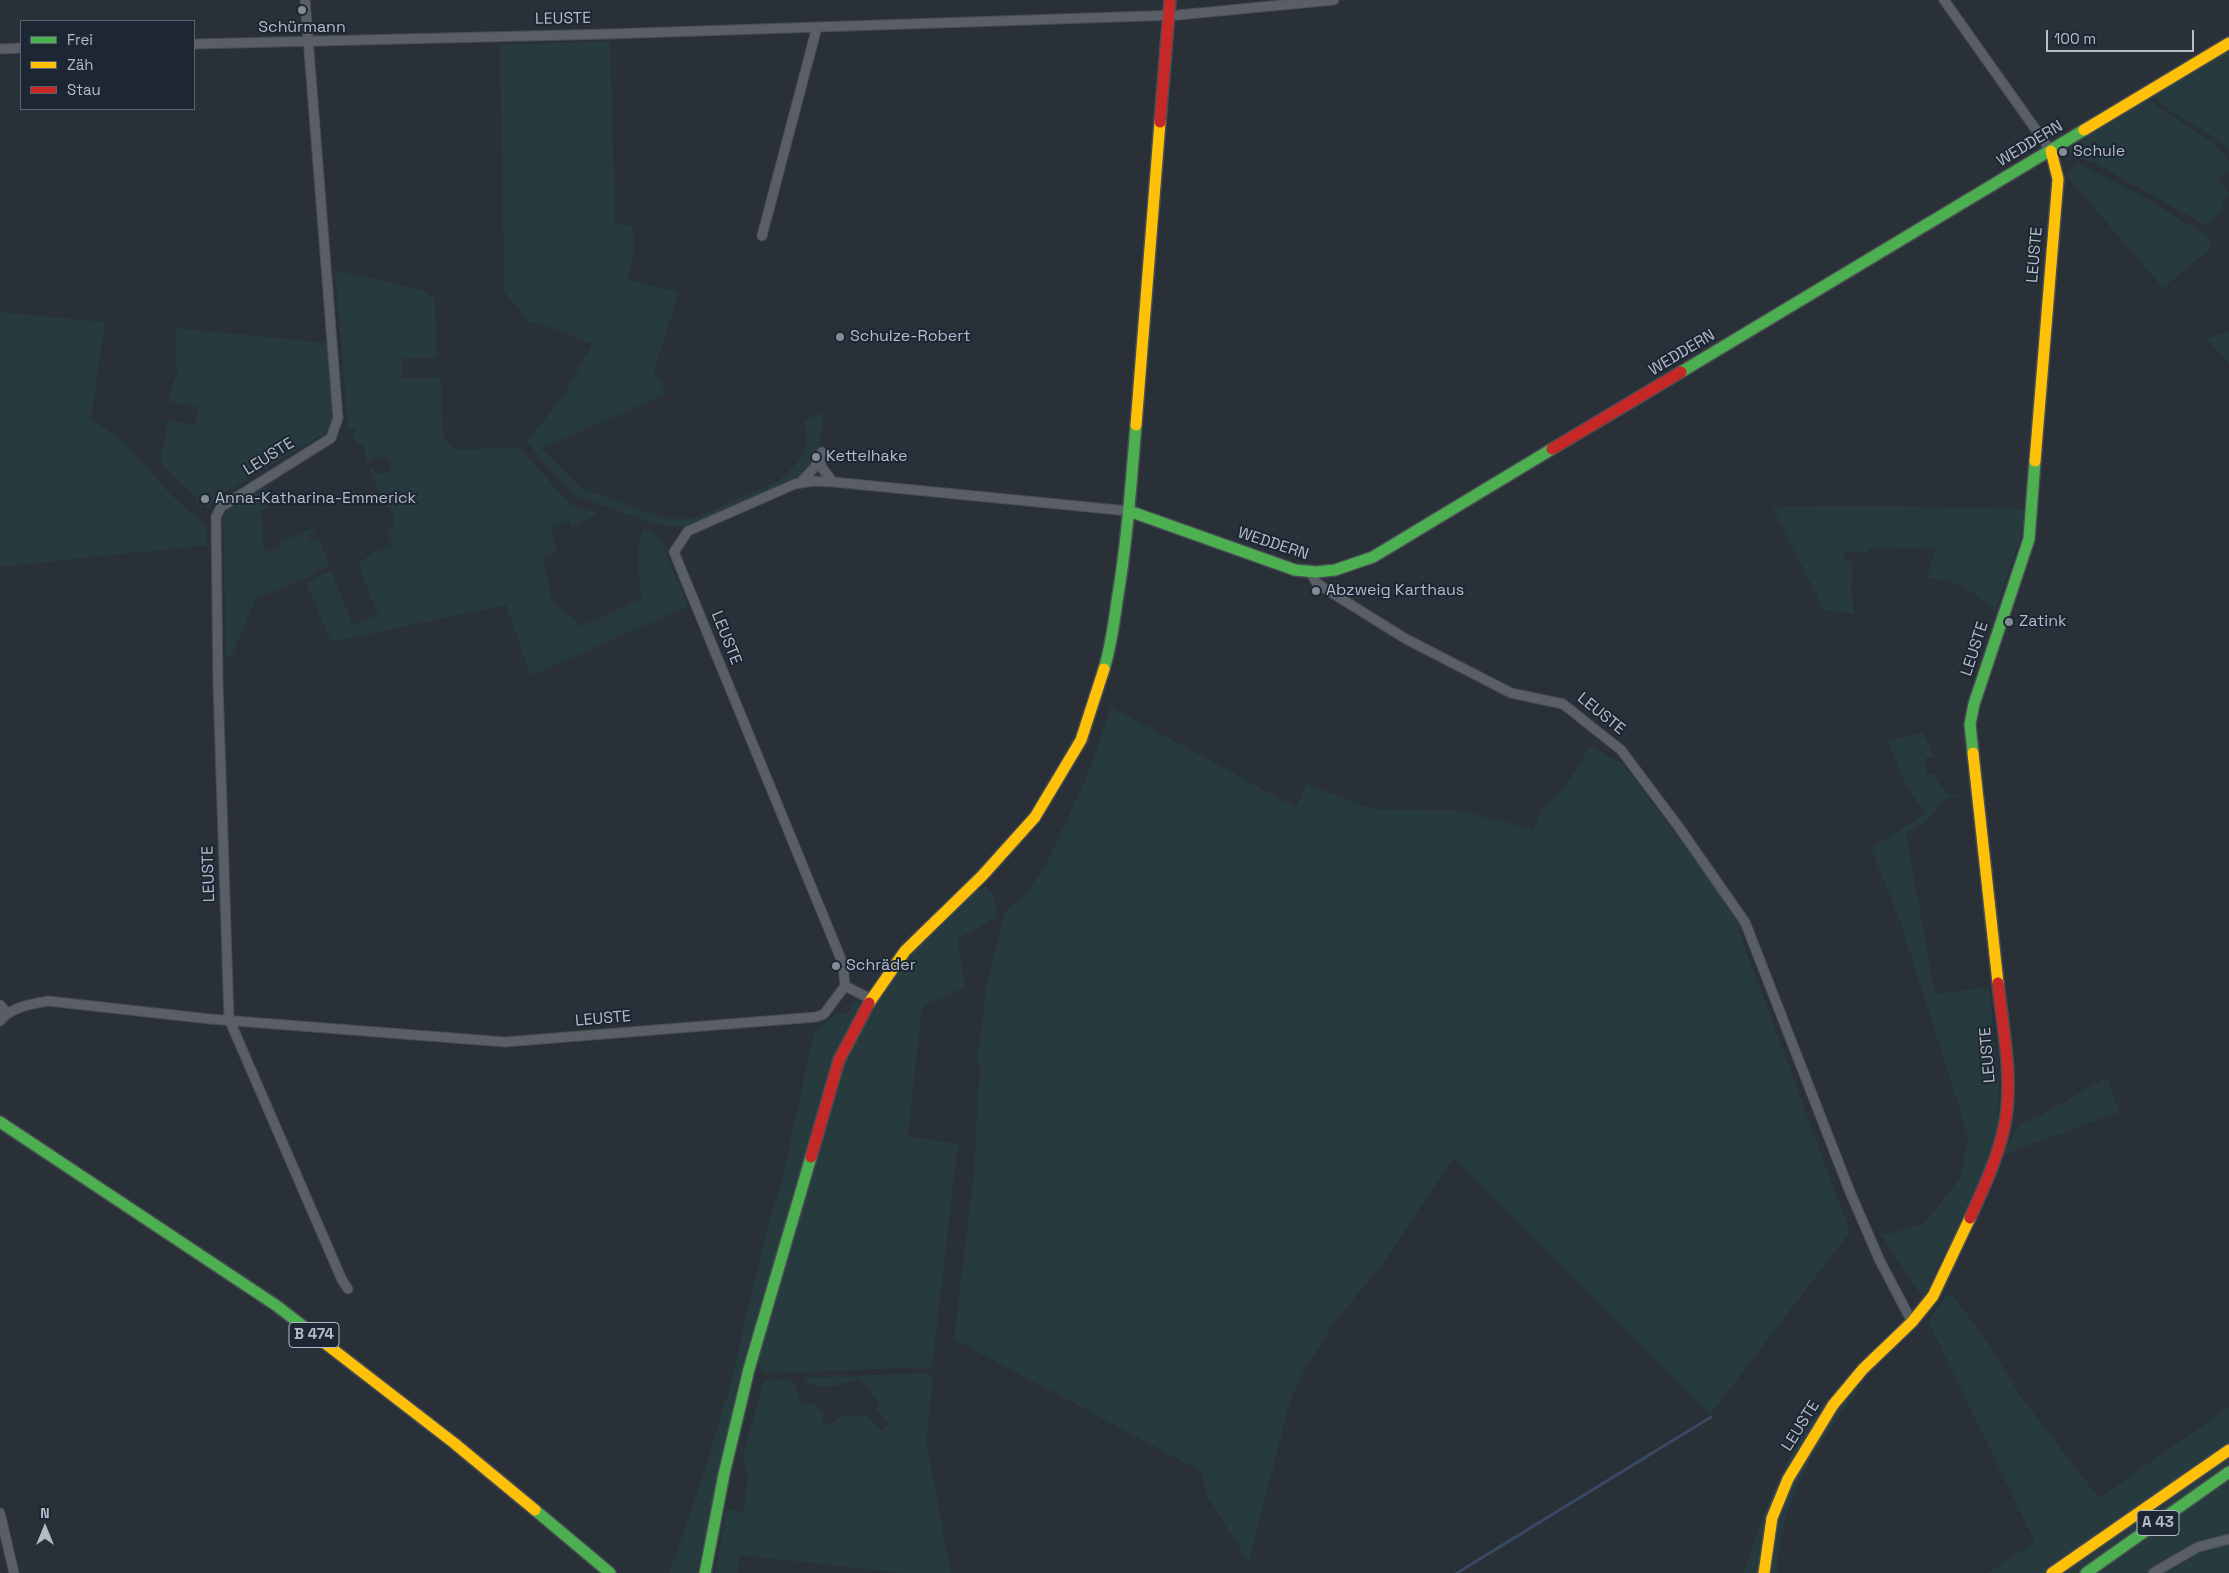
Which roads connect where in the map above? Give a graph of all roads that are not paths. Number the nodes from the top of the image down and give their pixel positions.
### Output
1 (305, 0) edge
2 (1170, 0) edge
3 (1334, 0) edge
4 (1944, 0) edge
5 (1167, 15) junction
6 (817, 27) junction
7 (309, 41) junction
8 (2229, 43) edge
9 (195, 44) edge
10 (20, 48) edge
11 (0, 49) edge
12 (2051, 151) junction
13 (762, 236) dead end
14 (801, 482) junction
15 (832, 482) junction
16 (1129, 511) junction
17 (1311, 573) junction
18 (845, 986) junction
19 (871, 999) junction
20 (0, 1005) edge
21 (8, 1014) junction
22 (229, 1019) junction
23 (0, 1021) edge
24 (0, 1122) edge
25 (348, 1289) dead end
26 (1912, 1322) junction
27 (2229, 1450) edge
28 (2229, 1472) edge
29 (0, 1512) edge
30 (2229, 1539) edge
31 (14, 1573) edge
32 (610, 1573) edge
33 (705, 1573) edge
34 (1764, 1573) edge
35 (2052, 1573) edge
36 (2086, 1573) edge
37 (2153, 1573) edge

1 - 7 street, LEUSTE
2 - 5 main road
3 - 5 street, LEUSTE
4 - 12 street, LEUSTE
5 - 6 street, LEUSTE
5 - 16 main road
6 - 7 street, LEUSTE
6 - 13 street
7 - 9 street, LEUSTE
7 - 22 street, LEUSTE
8 - 12 main road, WEDDERN
10 - 11 street
12 - 17 main road, WEDDERN
12 - 26 main road, LEUSTE
14 - 15 street, LEUSTE
14 - 15 street, LEUSTE
14 - 18 street, LEUSTE
15 - 16 street, LEUSTE
16 - 17 main road, WEDDERN
16 - 19 main road
17 - 26 street, LEUSTE
18 - 19 street
18 - 22 street, LEUSTE
19 - 33 main road
20 - 21 street
21 - 22 street, LEUSTE
21 - 23 street, LEUSTE
22 - 25 street, LEUSTE
24 - 32 main road, B 474
26 - 34 main road, LEUSTE
27 - 35 main road, A 43
28 - 36 main road, A 43
29 - 31 street
30 - 37 street

